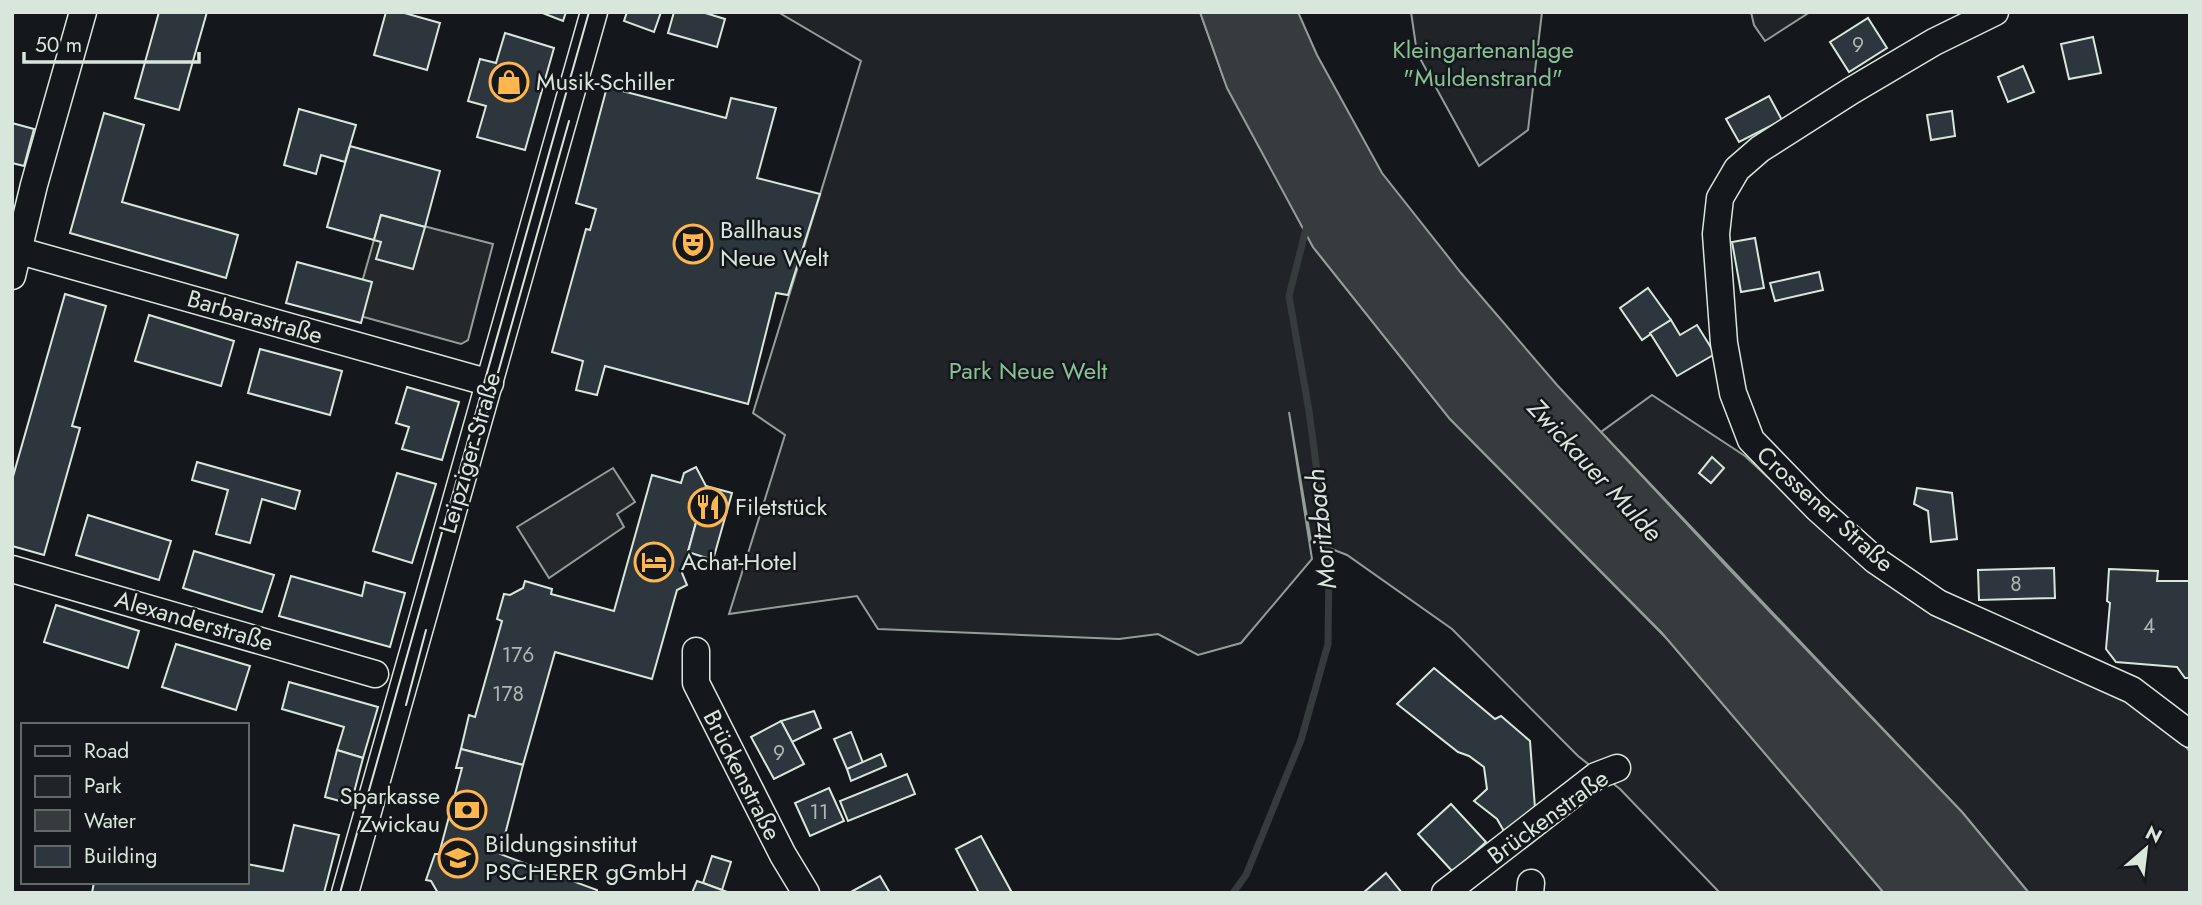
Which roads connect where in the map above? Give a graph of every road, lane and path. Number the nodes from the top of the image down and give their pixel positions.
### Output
1 (83, 12) edge
2 (594, 12) edge
3 (1995, 12) edge
4 (16, 263) edge
5 (489, 383) junction
6 (12, 569) edge
7 (696, 651) dead end
8 (375, 674) dead end
9 (2190, 734) edge
10 (1617, 768) dead end
11 (345, 893) edge
12 (806, 893) edge
13 (1445, 893) edge

1 - 4 street
2 - 5 street, Leipziger Straße
3 - 9 street, Crossener Straße
4 - 5 street, Barbarastraße
5 - 11 street, Leipziger Straße
6 - 8 street, Alexanderstraße
7 - 12 street, Brückenstraße
10 - 13 street, Brückenstraße

